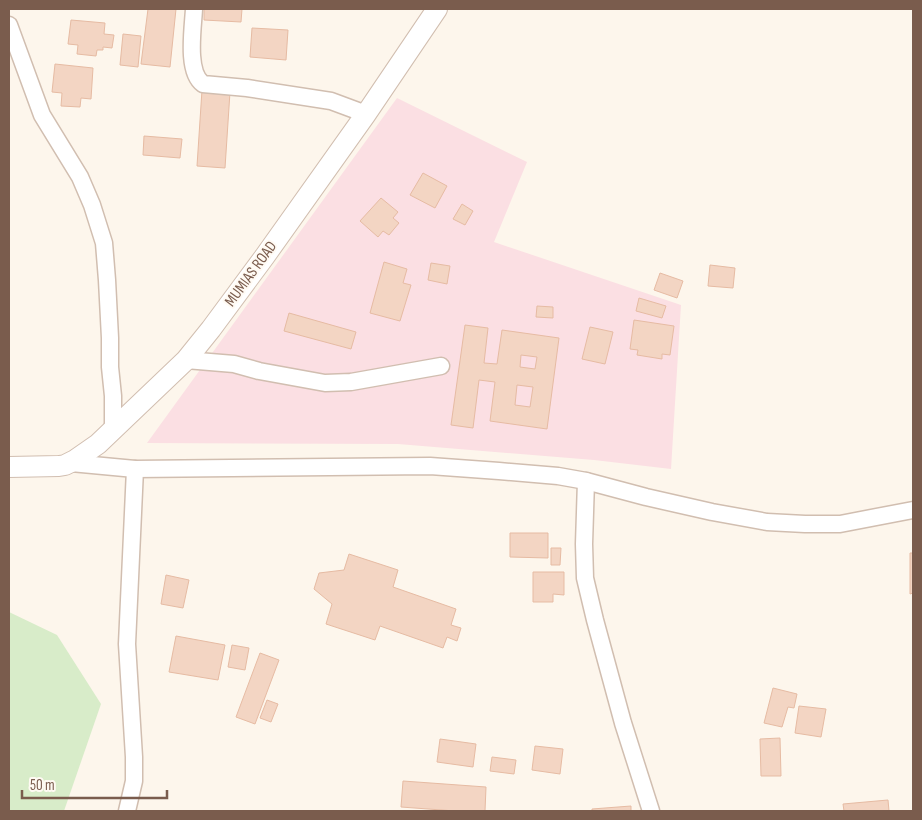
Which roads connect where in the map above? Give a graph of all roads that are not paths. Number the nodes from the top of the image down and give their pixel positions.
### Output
1 (194, 9) edge
2 (437, 9) edge
3 (9, 25) edge
4 (366, 114) junction
5 (186, 360) junction
6 (441, 366) dead end
7 (113, 430) junction
8 (71, 463) junction
9 (9, 467) edge
10 (135, 468) junction
11 (586, 481) junction
12 (913, 510) edge
13 (128, 811) edge
14 (651, 811) edge

1 - 4 street
2 - 4 street, MUMIAS ROAD
3 - 7 street
4 - 5 street, MUMIAS ROAD
5 - 6 street
5 - 7 street, MUMIAS ROAD
7 - 8 street, MUMIAS ROAD
8 - 9 street, MUMIAS ROAD
8 - 10 street
10 - 11 street
10 - 13 street
11 - 12 street
11 - 14 street

